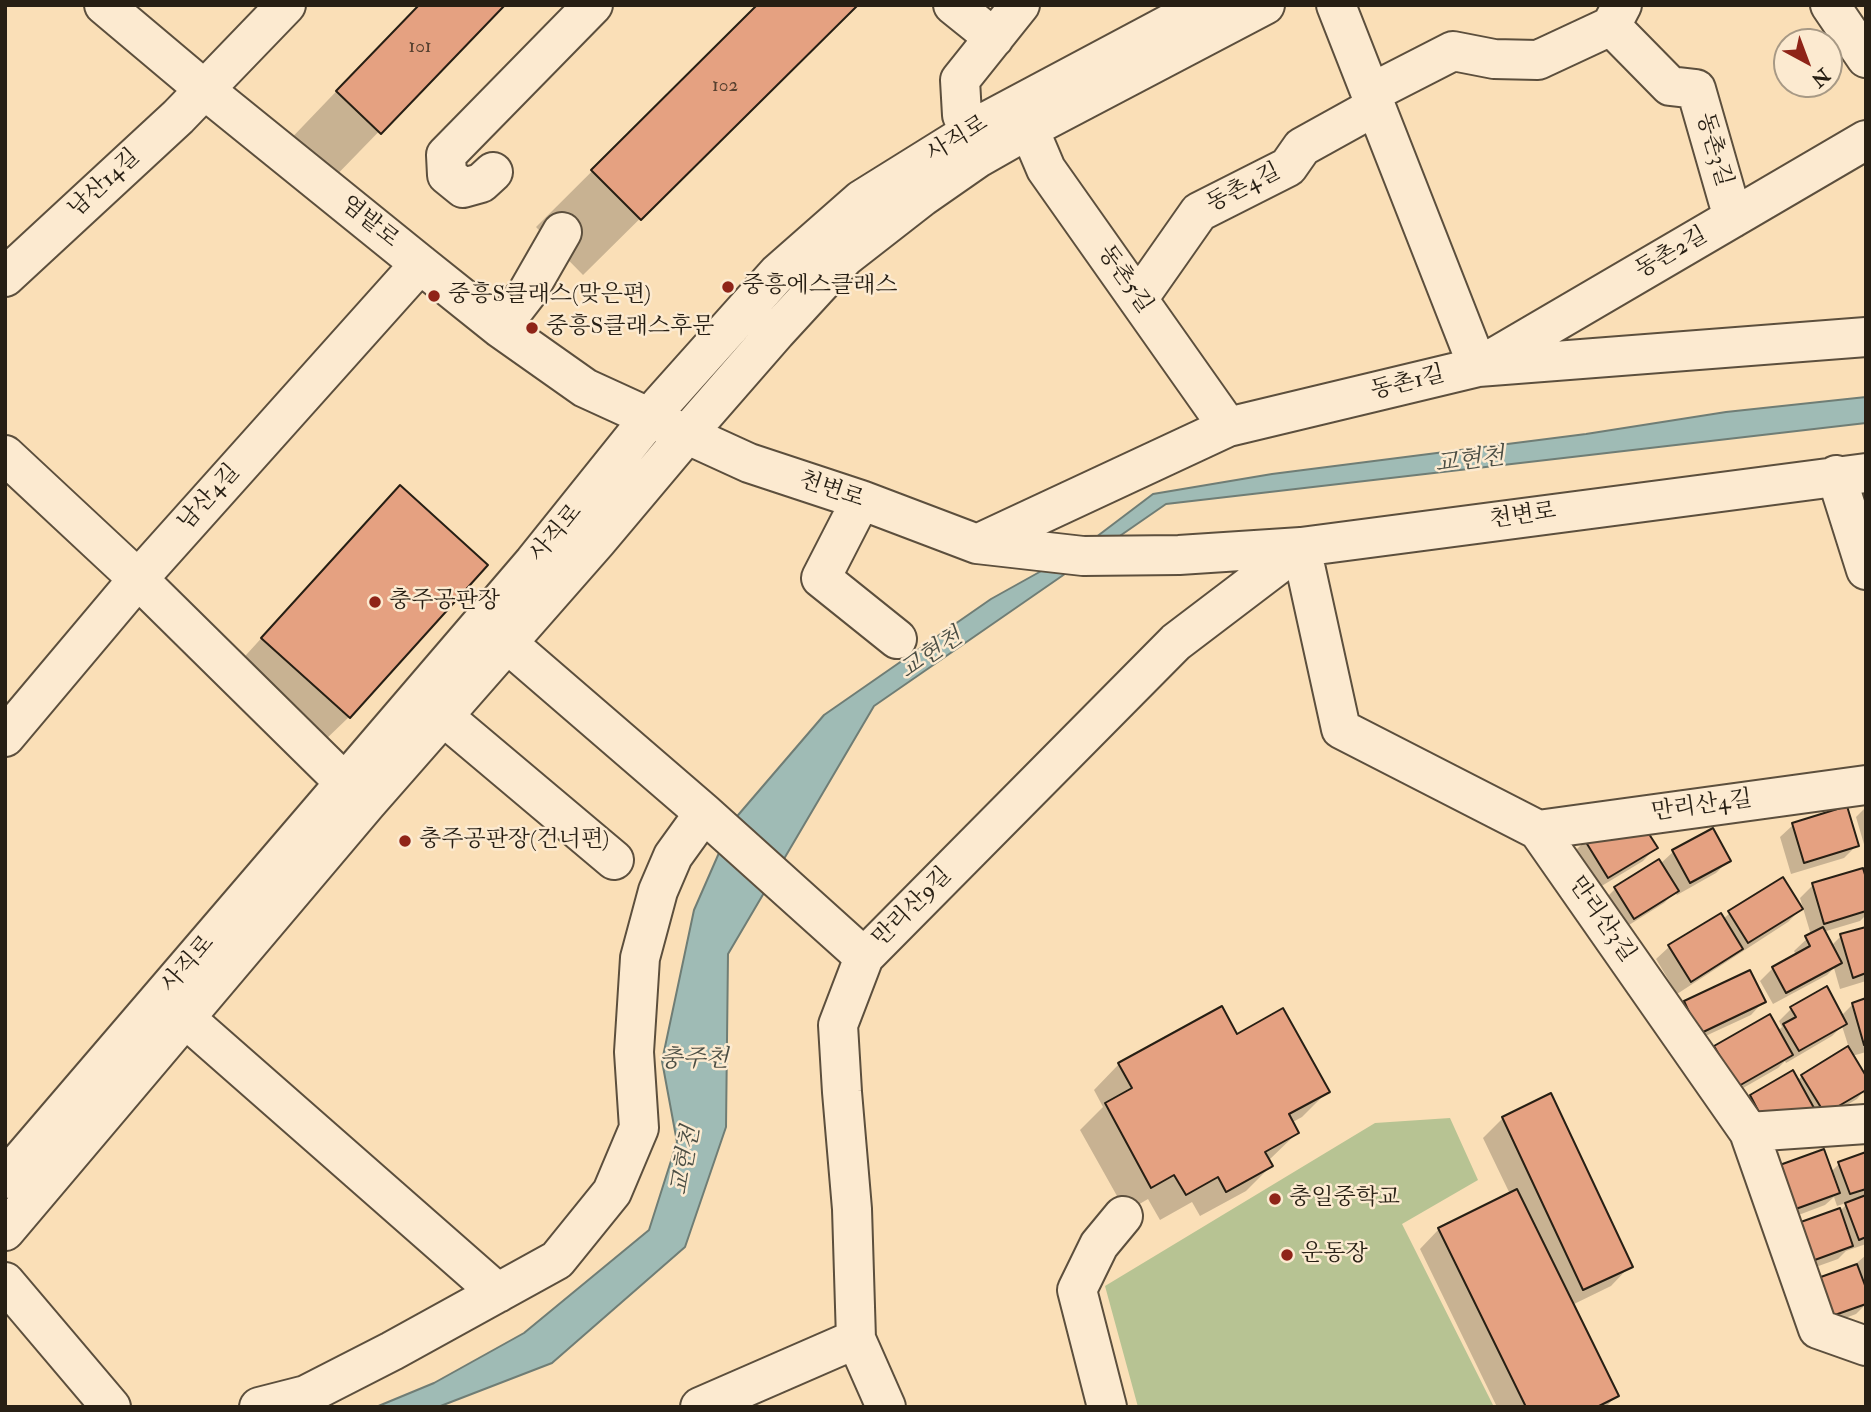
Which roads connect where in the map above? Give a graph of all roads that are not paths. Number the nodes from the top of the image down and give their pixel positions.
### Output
1 (104, 5) edge
2 (286, 5) edge
3 (593, 5) edge
4 (953, 5) edge
5 (1020, 5) edge
6 (1205, 5) edge
7 (1265, 5) edge
8 (1336, 5) edge
9 (1830, 5) edge
10 (1617, 16) edge
11 (994, 38) junction
12 (1866, 58) edge
13 (205, 90) junction
14 (1374, 100) junction
15 (1029, 129) junction
16 (969, 133) junction
17 (1866, 140) edge
18 (493, 172) dead end
19 (1733, 218) junction
20 (562, 232) dead end
21 (420, 264) junction
22 (5, 277) edge
23 (1138, 299) junction
24 (500, 328) junction
25 (1866, 337) edge
26 (1478, 367) junction
27 (649, 419) junction
28 (1228, 427) junction
29 (687, 434) junction
30 (5, 455) edge
31 (1851, 474) edge
32 (861, 500) junction
33 (977, 544) junction
34 (1301, 547) junction
35 (1866, 570) edge
36 (138, 579) junction
37 (897, 639) dead end
38 (507, 643) junction
39 (443, 716) junction
40 (5, 737) edge
41 (345, 783) junction
42 (1866, 785) edge
43 (704, 813) junction
44 (1538, 830) junction
45 (614, 860) dead end
46 (864, 957) junction
47 (185, 1018) junction
48 (1866, 1124) edge
49 (1749, 1132) junction
50 (5, 1179) edge
51 (1123, 1216) dead end
52 (5, 1231) edge
53 (5, 1282) edge
54 (498, 1293) junction
55 (856, 1339) junction
56 (1866, 1346) edge
57 (111, 1407) edge
58 (259, 1407) edge
59 (700, 1407) edge
60 (886, 1407) edge
61 (1107, 1407) edge

1 - 13 street, 염밭로
2 - 13 street, 남산14길
3 - 18 street
4 - 11 street
5 - 11 street
6 - 16 street, 사직로
7 - 15 street, 사직로
8 - 14 street
9 - 12 street
10 - 14 street, 동촌4길
10 - 19 street, 동촌3길
11 - 16 street
13 - 21 street, 염밭로
13 - 22 street, 남산14길
14 - 23 street, 동촌4길
14 - 26 street
15 - 23 street, 동촌5길
15 - 29 street, 사직로
16 - 27 street, 사직로
17 - 19 street, 동촌2길
19 - 26 street, 동촌2길
20 - 24 street
21 - 24 street, 염밭로
21 - 36 street, 남산4길
23 - 28 street, 동촌5길
24 - 27 street, 염밭로
25 - 26 street, 동촌1길
26 - 28 street, 동촌1길
27 - 29 street, 천변로
27 - 41 street, 사직로
28 - 33 street, 동촌1길
29 - 32 street, 천변로
29 - 38 street, 사직로
30 - 36 street
31 - 34 street, 천변로
31 - 35 street
32 - 33 street, 천변로
32 - 37 street
33 - 34 street, 천변로
34 - 44 street, 만리산3길
34 - 46 street, 만리산9길
36 - 40 street, 남산4길
36 - 41 street
38 - 39 street, 사직로
38 - 43 street
39 - 45 street
39 - 47 street, 사직로
41 - 50 street, 사직로
42 - 44 street, 만리산4길
43 - 46 street
43 - 54 street
44 - 49 street, 만리산3길
46 - 55 street, 만리산9길
47 - 52 street, 사직로
47 - 54 street, 사직로
48 - 49 street
49 - 56 street, 만리산3길
51 - 61 street
53 - 57 street
54 - 58 street
55 - 59 street
55 - 60 street, 만리산9길

